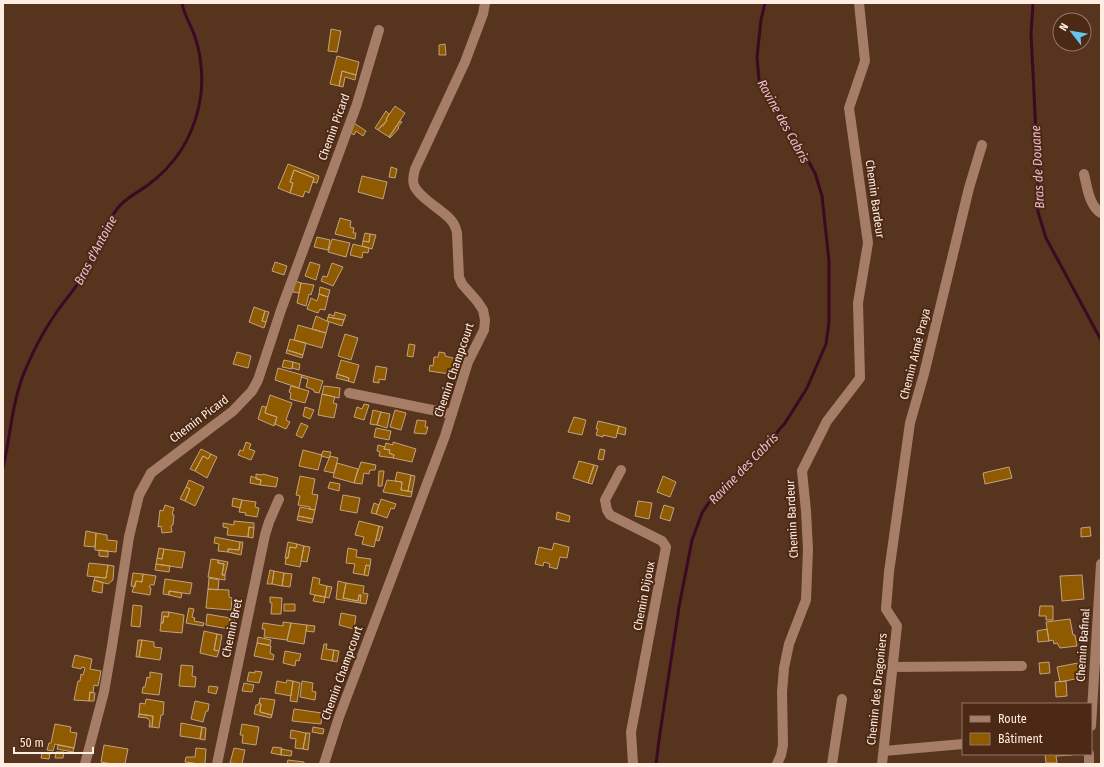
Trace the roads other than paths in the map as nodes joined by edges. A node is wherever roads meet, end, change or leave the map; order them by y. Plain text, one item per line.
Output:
1 (485, 3) edge
2 (859, 3) edge
3 (379, 30) dead end
4 (982, 145) dead end
5 (1084, 174) dead end
6 (1101, 213) edge
7 (349, 393) dead end
8 (452, 414) junction
9 (621, 470) dead end
10 (278, 499) dead end
11 (1101, 564) edge
12 (889, 572) joint
13 (1022, 666) dead end
14 (892, 667) junction
15 (842, 699) dead end
16 (1092, 710) edge
17 (962, 744) edge
18 (884, 751) junction
19 (85, 764) edge
20 (217, 764) edge
21 (324, 764) edge
22 (633, 764) edge
23 (777, 764) edge
24 (832, 764) edge
25 (882, 764) edge

1 - 8 street, Chemin Champcourt
2 - 23 street, Chemin Bardeur
3 - 19 street, Chemin Picard
4 - 12 street, Chemin Aimé Praya
5 - 6 street
7 - 8 street
8 - 21 street, Chemin Champcourt
9 - 22 street, Chemin Dijoux
10 - 20 street, Chemin Bret
11 - 16 street, Chemin Bafinal
12 - 14 street, Chemin des Dragoniers
13 - 14 street
14 - 18 street, Chemin des Dragoniers
15 - 24 street
17 - 18 street
18 - 25 street, Chemin des Dragoniers

